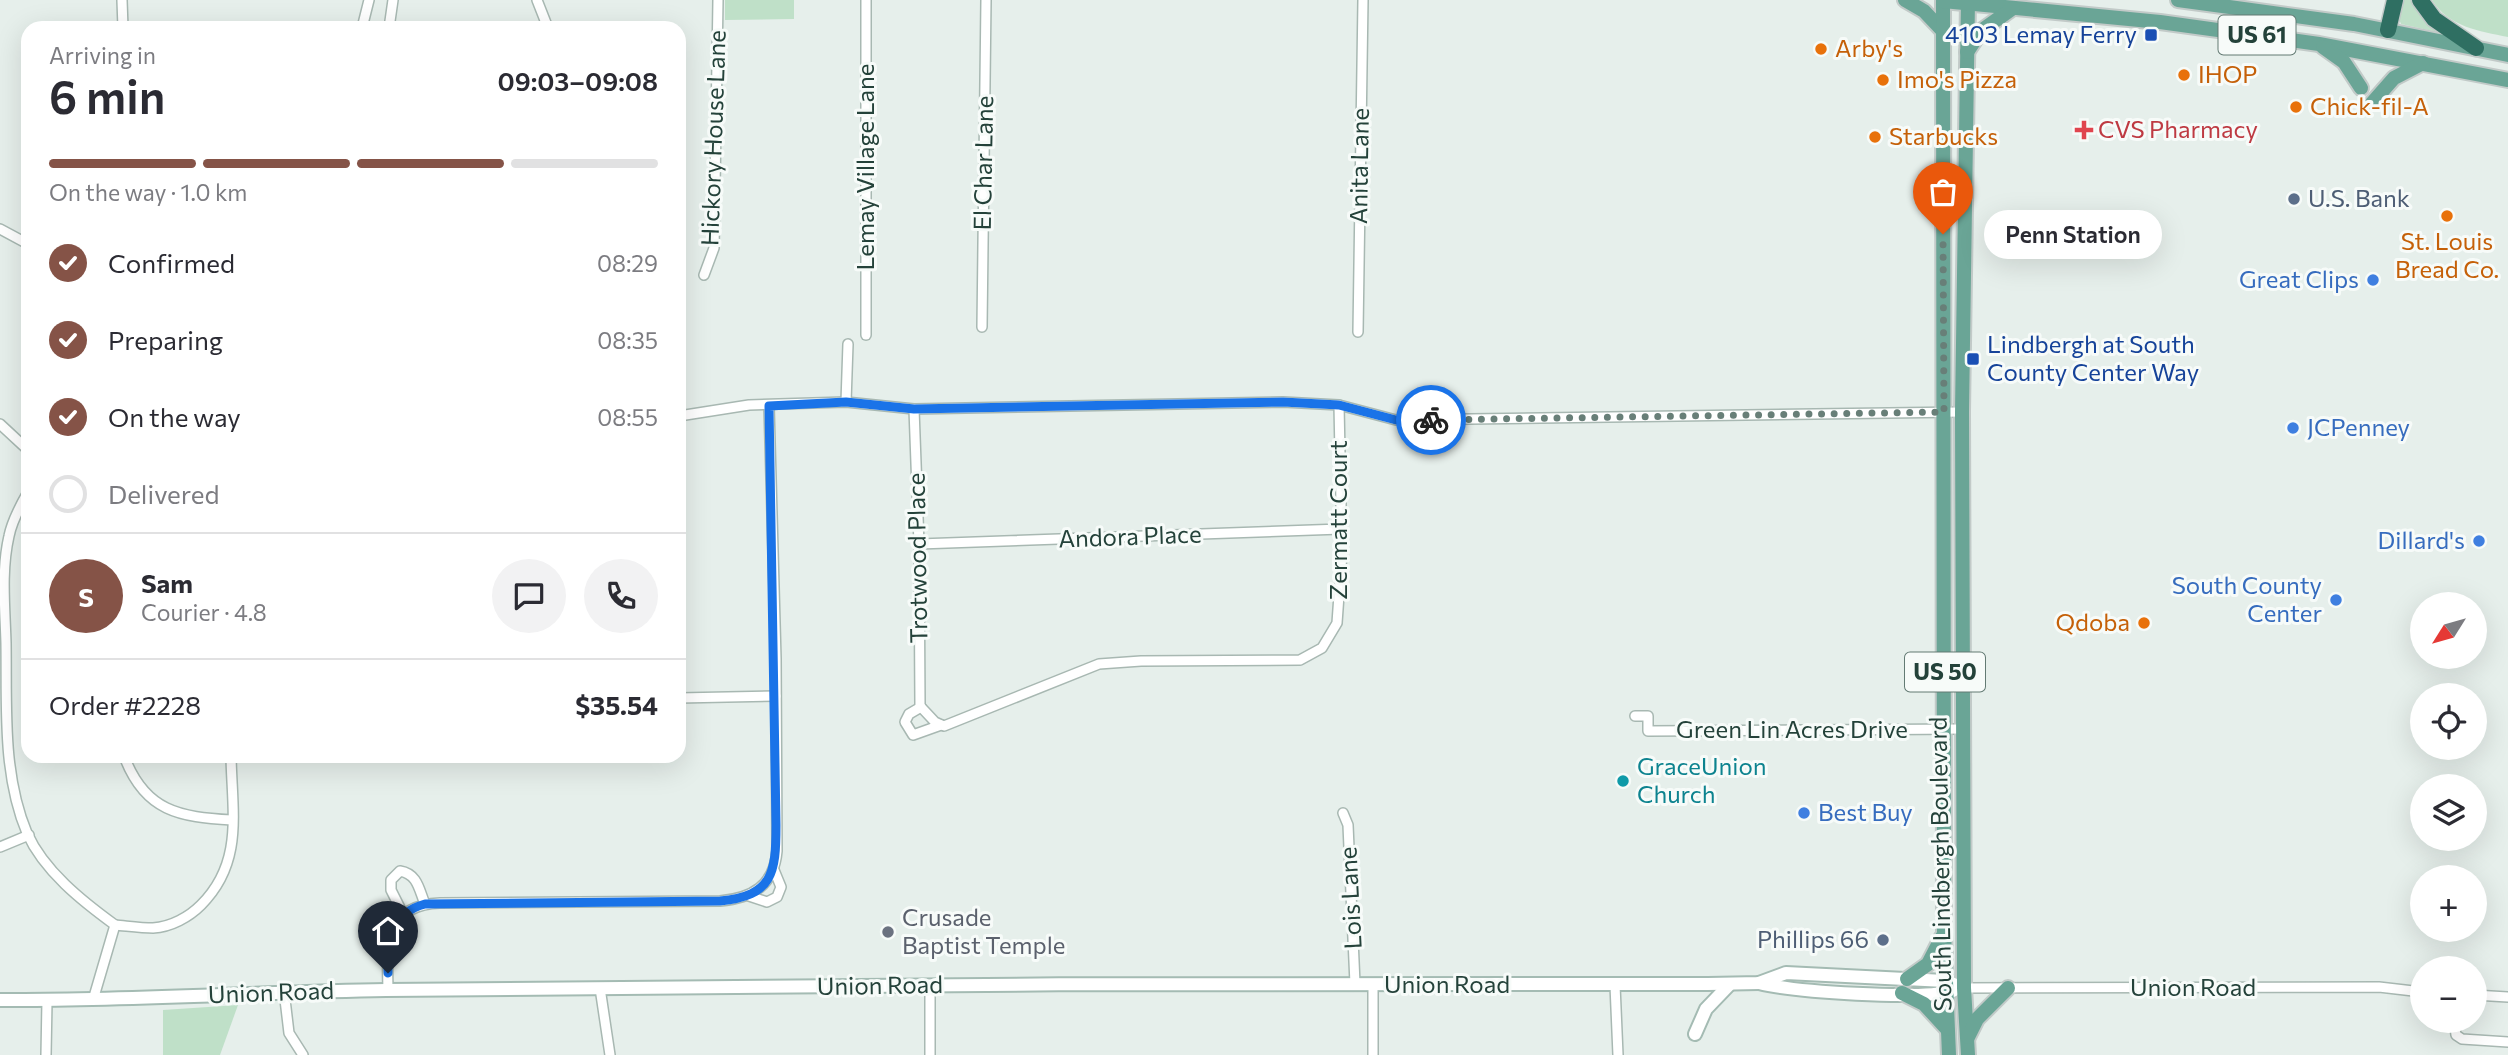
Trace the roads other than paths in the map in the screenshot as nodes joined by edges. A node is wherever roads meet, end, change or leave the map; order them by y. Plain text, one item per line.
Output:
1 (122, 0) edge
2 (369, 0) edge
3 (393, 0) edge
4 (537, 0) edge
5 (718, 0) edge
6 (866, 0) edge
7 (986, 0) edge
8 (1363, 0) edge
9 (1905, 0) edge
10 (1939, 0) edge
11 (2178, 0) edge
12 (2395, 0) edge
13 (2420, 0) edge
14 (1968, 2) edge
15 (2013, 8) junction
16 (123, 21) edge
17 (364, 21) edge
18 (390, 21) edge
19 (545, 21) edge
20 (1942, 30) junction
21 (2388, 30) junction
22 (2319, 44) junction
23 (2476, 48) junction
24 (1967, 53) junction
25 (2508, 55) edge
26 (2423, 62) junction
27 (2508, 80) edge
28 (2361, 88) dead end
29 (2372, 103) dead end
30 (0, 229) edge
31 (21, 240) edge
32 (704, 275) dead end
33 (982, 327) dead end
34 (1358, 332) dead end
35 (866, 335) dead end
36 (848, 344) dead end
37 (846, 402) junction
38 (1339, 405) junction
39 (769, 406) junction
40 (914, 409) junction
41 (1944, 412) junction
42 (1962, 412) junction
43 (686, 415) edge
44 (0, 424) edge
45 (21, 444) edge
46 (21, 508) edge
47 (1341, 529) junction
48 (919, 544) junction
49 (776, 696) junction
50 (686, 698) edge
51 (921, 707) junction
52 (1635, 716) dead end
53 (941, 724) junction
54 (1945, 729) junction
55 (1963, 729) junction
56 (127, 763) edge
57 (231, 763) edge
58 (1343, 813) dead end
59 (232, 820) junction
60 (29, 835) junction
61 (0, 847) edge
62 (774, 870) junction
63 (749, 896) junction
64 (425, 904) junction
65 (403, 914) junction
66 (115, 925) junction
67 (1944, 932) junction
68 (1355, 984) junction
69 (1730, 984) junction
70 (930, 985) junction
71 (1373, 985) junction
72 (1615, 985) junction
73 (1905, 986) junction
74 (1945, 987) junction
75 (600, 988) junction
76 (1964, 988) junction
77 (2008, 988) junction
78 (388, 990) junction
79 (2410, 991) edge
80 (284, 992) junction
81 (2487, 996) edge
82 (2508, 997) edge
83 (0, 1000) edge
84 (93, 1000) junction
85 (47, 1001) junction
86 (1947, 1029) junction
87 (2456, 1033) edge
88 (1695, 1034) dead end
89 (1967, 1039) junction
90 (2508, 1042) edge
91 (46, 1055) edge
92 (303, 1055) edge
93 (610, 1055) edge
94 (930, 1055) edge
95 (1373, 1055) edge
96 (1618, 1055) edge
97 (1949, 1055) edge
98 (1968, 1055) edge

1 - 16 street
2 - 17 street
3 - 18 street
4 - 19 street
5 - 32 street, Hickory House Lane
6 - 35 street, Lemay Village Lane
7 - 33 street, El Char Lane
8 - 34 street, Anita Lane
9 - 20 main road
10 - 14 main road
10 - 20 main road, South Lindbergh Boulevard / US 50
11 - 21 main road, US 61
12 - 21 highway
13 - 23 highway
14 - 15 main road, US 61
14 - 24 main road, South Lindbergh Boulevard / US 50
15 - 22 main road, US 61
15 - 24 main road
20 - 41 main road, South Lindbergh Boulevard / US 50
21 - 23 main road, US 61
22 - 26 main road, US 61
22 - 28 main road
23 - 25 main road, US 61
24 - 42 main road, South Lindbergh Boulevard / US 50
26 - 27 main road, US 61
26 - 29 main road
30 - 31 street
36 - 37 street
37 - 39 street
37 - 40 street
38 - 40 street
38 - 41 street
38 - 47 street, Zermatt Court
39 - 43 street
39 - 49 street
40 - 48 street, Trotwood Place
41 - 42 street
41 - 54 main road, South Lindbergh Boulevard / US 50
42 - 55 main road, South Lindbergh Boulevard / US 50
44 - 45 street
46 - 60 street
47 - 48 street, Andora Place
47 - 53 street, Zermatt Court
48 - 51 street, Trotwood Place
49 - 50 street
49 - 62 street
51 - 53 street
51 - 53 street, Trotwood Place
52 - 54 street, Green Lin Acres Drive
54 - 55 street, Green Lin Acres Drive
54 - 67 main road, South Lindbergh Boulevard / US 50
55 - 76 main road, South Lindbergh Boulevard / US 50
56 - 59 street
57 - 59 street
58 - 68 street, Lois Lane
59 - 66 street
60 - 61 street
60 - 66 street
62 - 63 street
62 - 63 street
63 - 64 street
64 - 65 street
64 - 65 street
65 - 78 street
66 - 84 street
67 - 73 main road
67 - 74 main road, South Lindbergh Boulevard / US 50
68 - 70 main road, Union Road
68 - 71 main road, Union Road
69 - 72 main road, Union Road
69 - 73 main road, Union Road
69 - 88 main road
70 - 75 main road, Union Road
70 - 94 street
71 - 72 main road, Union Road
71 - 95 street
72 - 96 street
73 - 74 main road, Union Road
73 - 86 main road
74 - 76 main road, Union Road
74 - 86 main road, South Lindbergh Boulevard / US 50
75 - 78 main road, Union Road
75 - 93 street
76 - 77 street, Union Road
76 - 89 main road, South Lindbergh Boulevard / US 50
77 - 79 street, Union Road
77 - 89 main road
78 - 80 main road, Union Road
80 - 84 main road, Union Road
80 - 92 street
81 - 82 street
83 - 85 main road, Union Road
84 - 85 main road, Union Road
85 - 91 street
86 - 97 main road, South Lindbergh Boulevard / US 50
87 - 90 street
89 - 98 main road, South Lindbergh Boulevard / US 50

